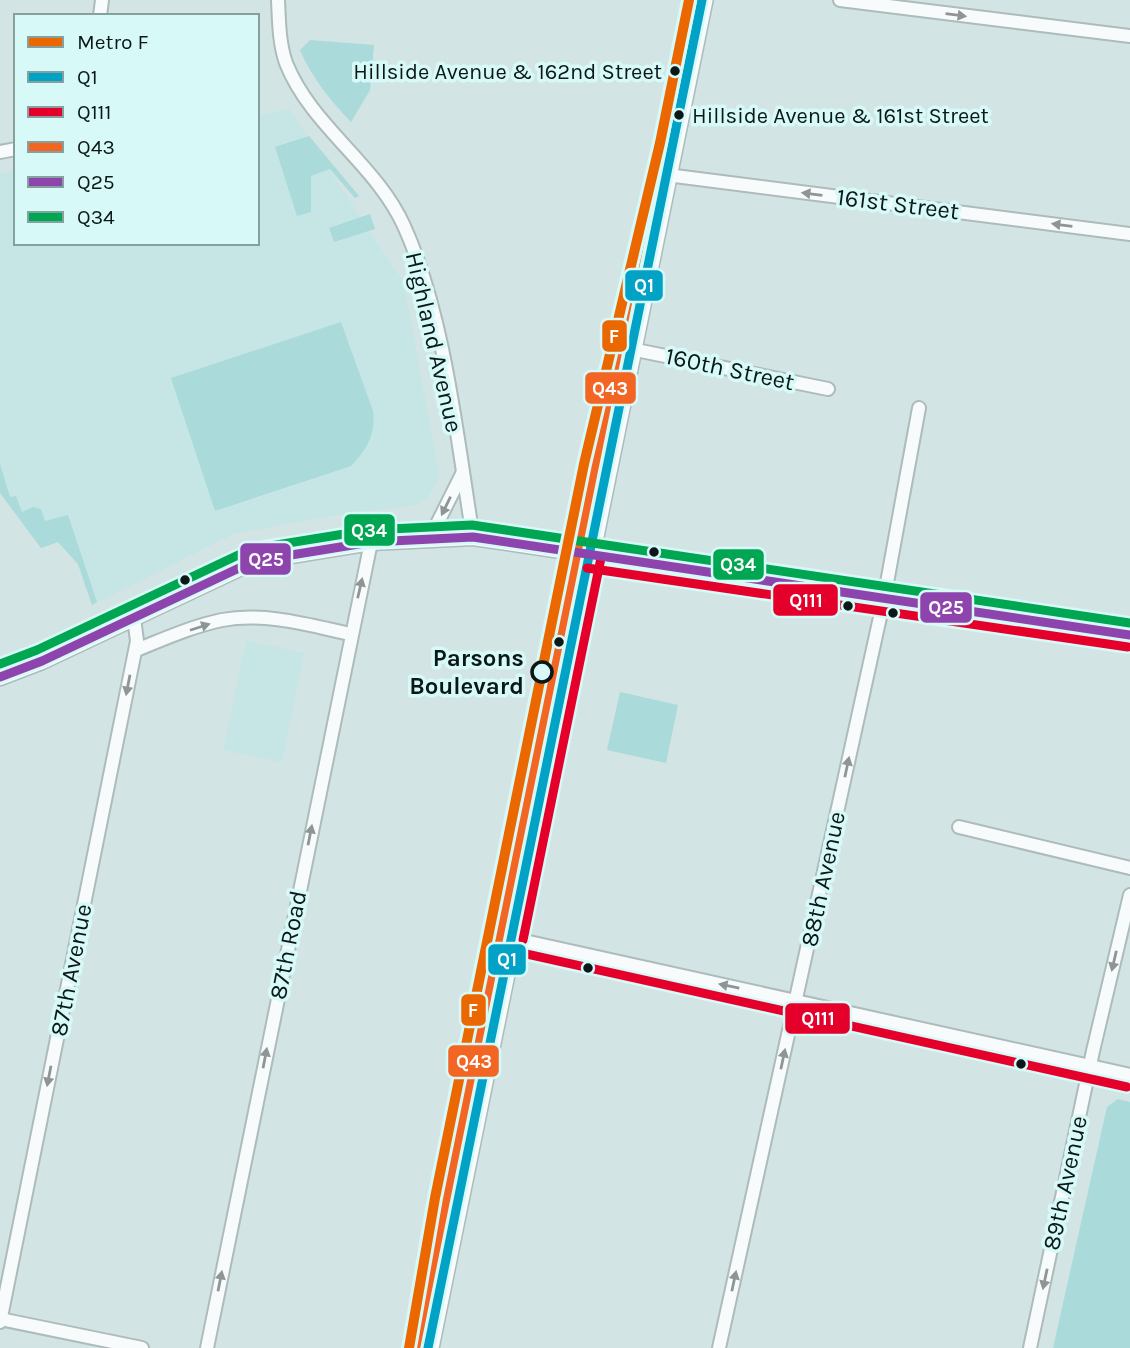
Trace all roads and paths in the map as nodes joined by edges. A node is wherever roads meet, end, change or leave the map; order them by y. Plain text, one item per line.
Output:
1 (278, 0) edge
2 (702, 0) edge
3 (840, 0) edge
4 (1130, 36) edge
5 (667, 175) junction
6 (1130, 234) edge
7 (631, 349) junction
8 (828, 389) dead end
9 (919, 408) dead end
10 (463, 474) junction
11 (473, 537) junction
12 (430, 538) junction
13 (371, 542) junction
14 (589, 556) junction
15 (884, 599) junction
16 (134, 618) junction
17 (350, 634) junction
18 (1130, 635) edge
19 (135, 650) junction
20 (0, 677) edge
21 (959, 827) dead end
22 (1130, 868) edge
23 (1130, 895) edge
24 (512, 938) junction
25 (796, 1001) junction
26 (1089, 1066) junction
27 (1130, 1075) edge
28 (0, 1320) edge
29 (142, 1348) edge
30 (206, 1348) edge
31 (428, 1348) edge
32 (719, 1348) edge
33 (1030, 1348) edge

1 - 10 street, Highland Avenue
2 - 5 main road
3 -> 4 street
6 -> 5 street, 161st Street
5 - 7 main road
7 - 8 street, 160th Street
7 - 14 main road
9 - 15 street, 88th Avenue
10 - 11 street, Highland Avenue
10 -> 12 street
11 - 12 street
11 - 14 street
12 - 13 street
13 - 16 street
17 -> 13 street, 87th Road
14 - 15 street
14 - 24 main road
15 - 18 street
25 -> 15 street, 88th Avenue
16 - 19 street, 87th Avenue
16 - 20 street
19 -> 17 street
30 -> 17 street, 87th Road
19 -> 28 street, 87th Avenue
21 - 22 street
23 -> 26 street, 89th Avenue
25 -> 24 street
24 - 31 main road
25 - 26 street
32 -> 25 street, 88th Avenue
26 - 27 street
26 -> 33 street, 89th Avenue
28 - 29 street

